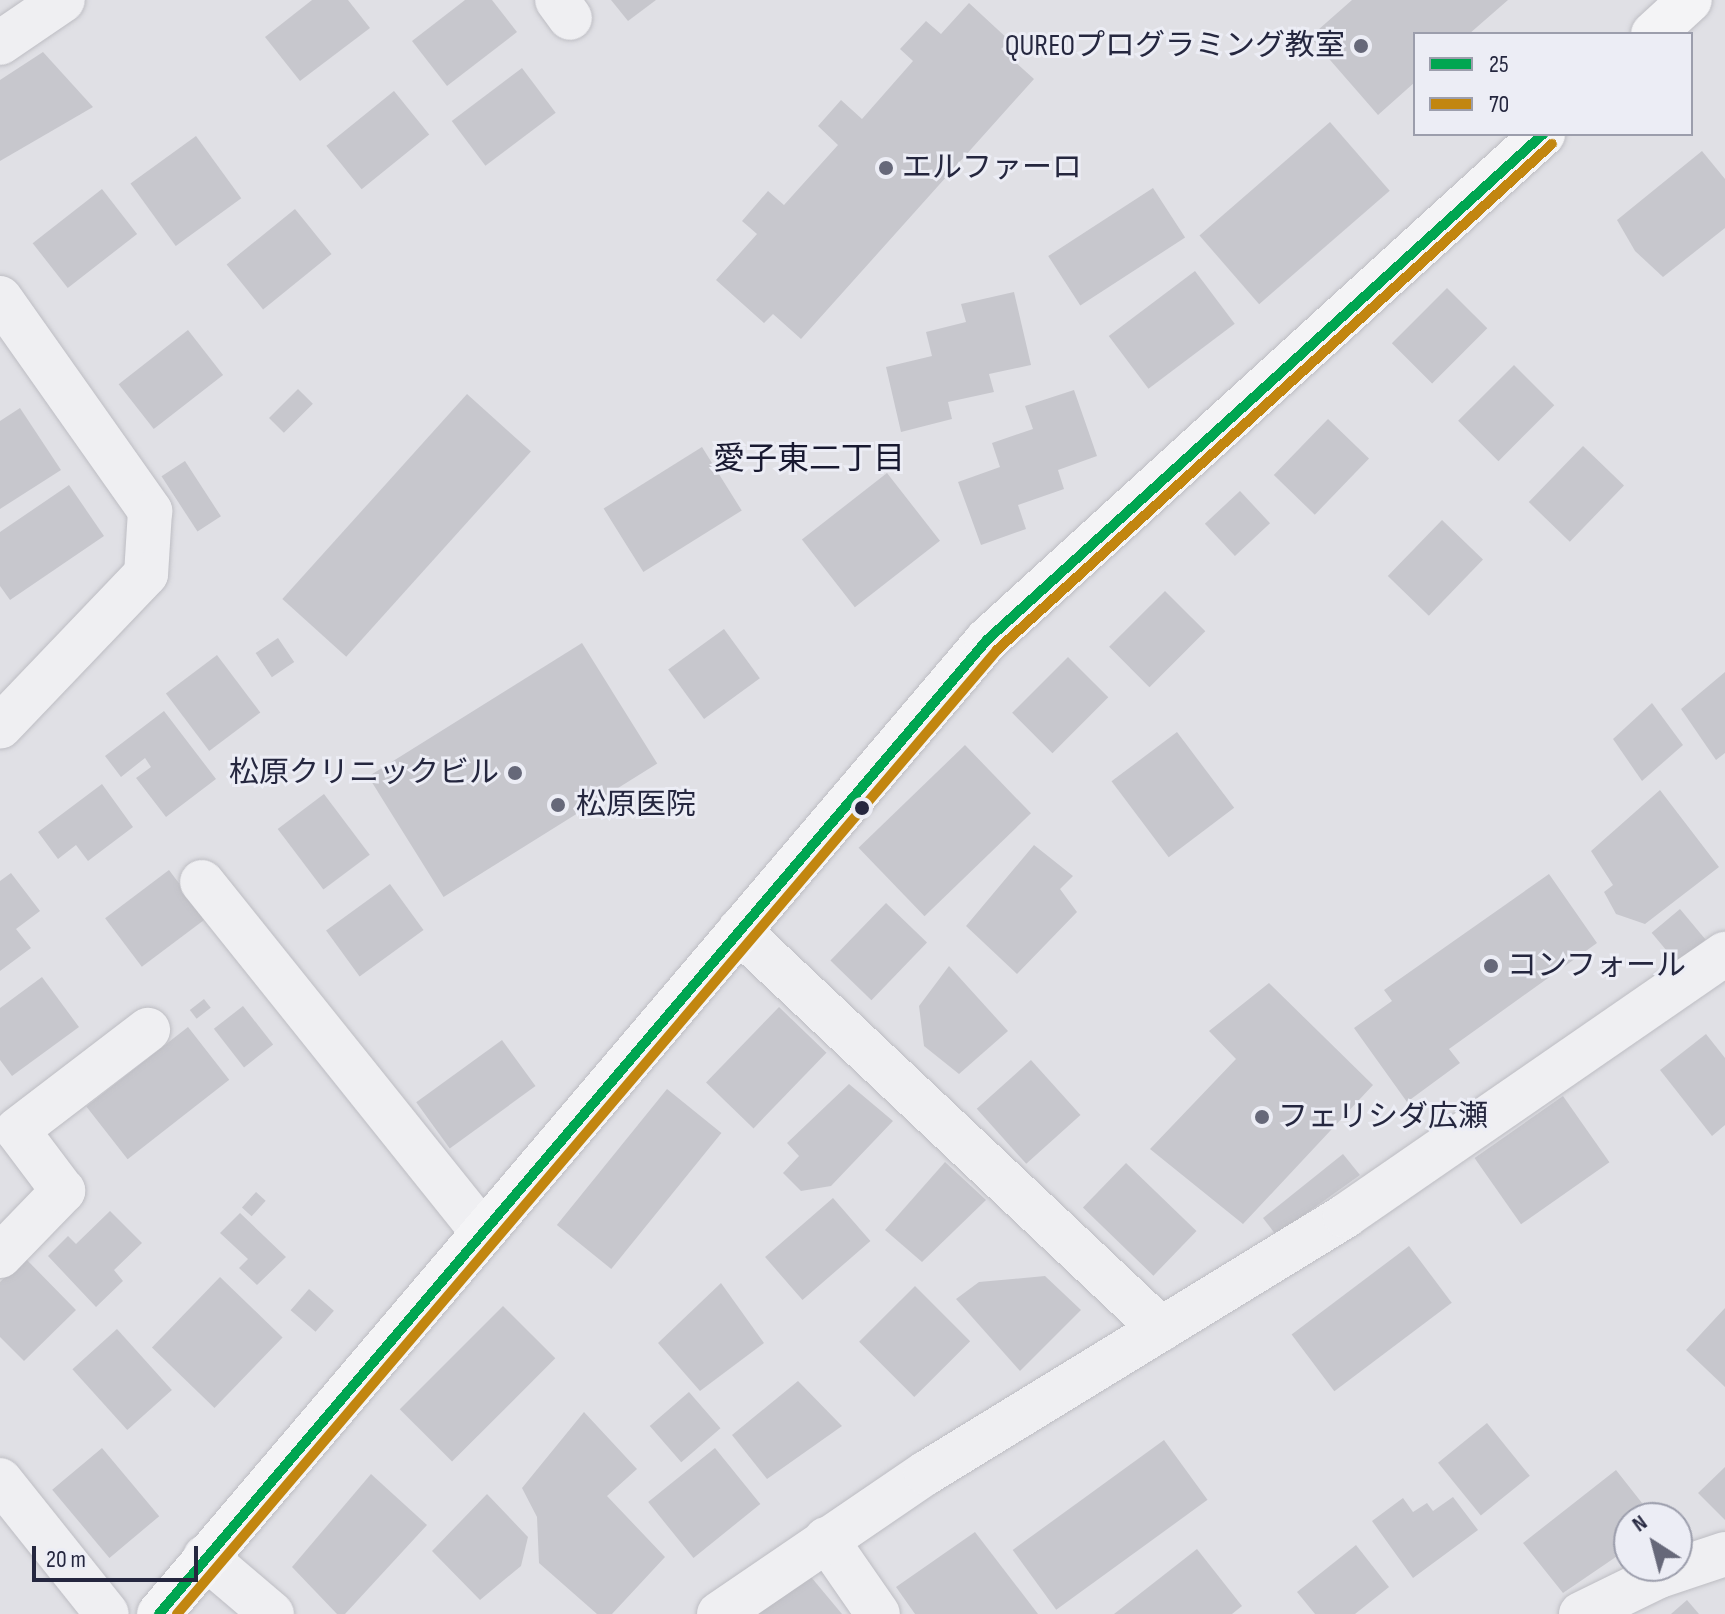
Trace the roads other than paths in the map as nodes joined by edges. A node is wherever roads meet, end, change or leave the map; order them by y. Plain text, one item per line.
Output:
1 (63, 0) edge
2 (1690, 0) edge
3 (1655, 32) edge
4 (0, 43) edge
5 (1541, 136) edge
6 (0, 298) edge
7 (0, 727) edge
8 (202, 882) dead end
9 (739, 931) junction
10 (1725, 954) edge
11 (148, 1030) dead end
12 (482, 1232) junction
13 (0, 1256) edge
14 (1161, 1329) junction
15 (0, 1480) edge
16 (826, 1539) junction
17 (1725, 1554) edge
18 (205, 1557) junction
19 (107, 1614) edge
20 (159, 1614) edge
21 (272, 1614) edge
22 (719, 1614) edge
23 (878, 1614) edge
24 (1581, 1614) edge

1 - 4 street
2 - 3 highway
5 - 9 highway
6 - 7 street
8 - 12 street
9 - 12 highway
9 - 14 street
10 - 14 street
11 - 13 street
12 - 18 highway
14 - 16 street
15 - 19 street
16 - 22 street
16 - 23 street
17 - 24 street
18 - 20 highway
18 - 21 street

